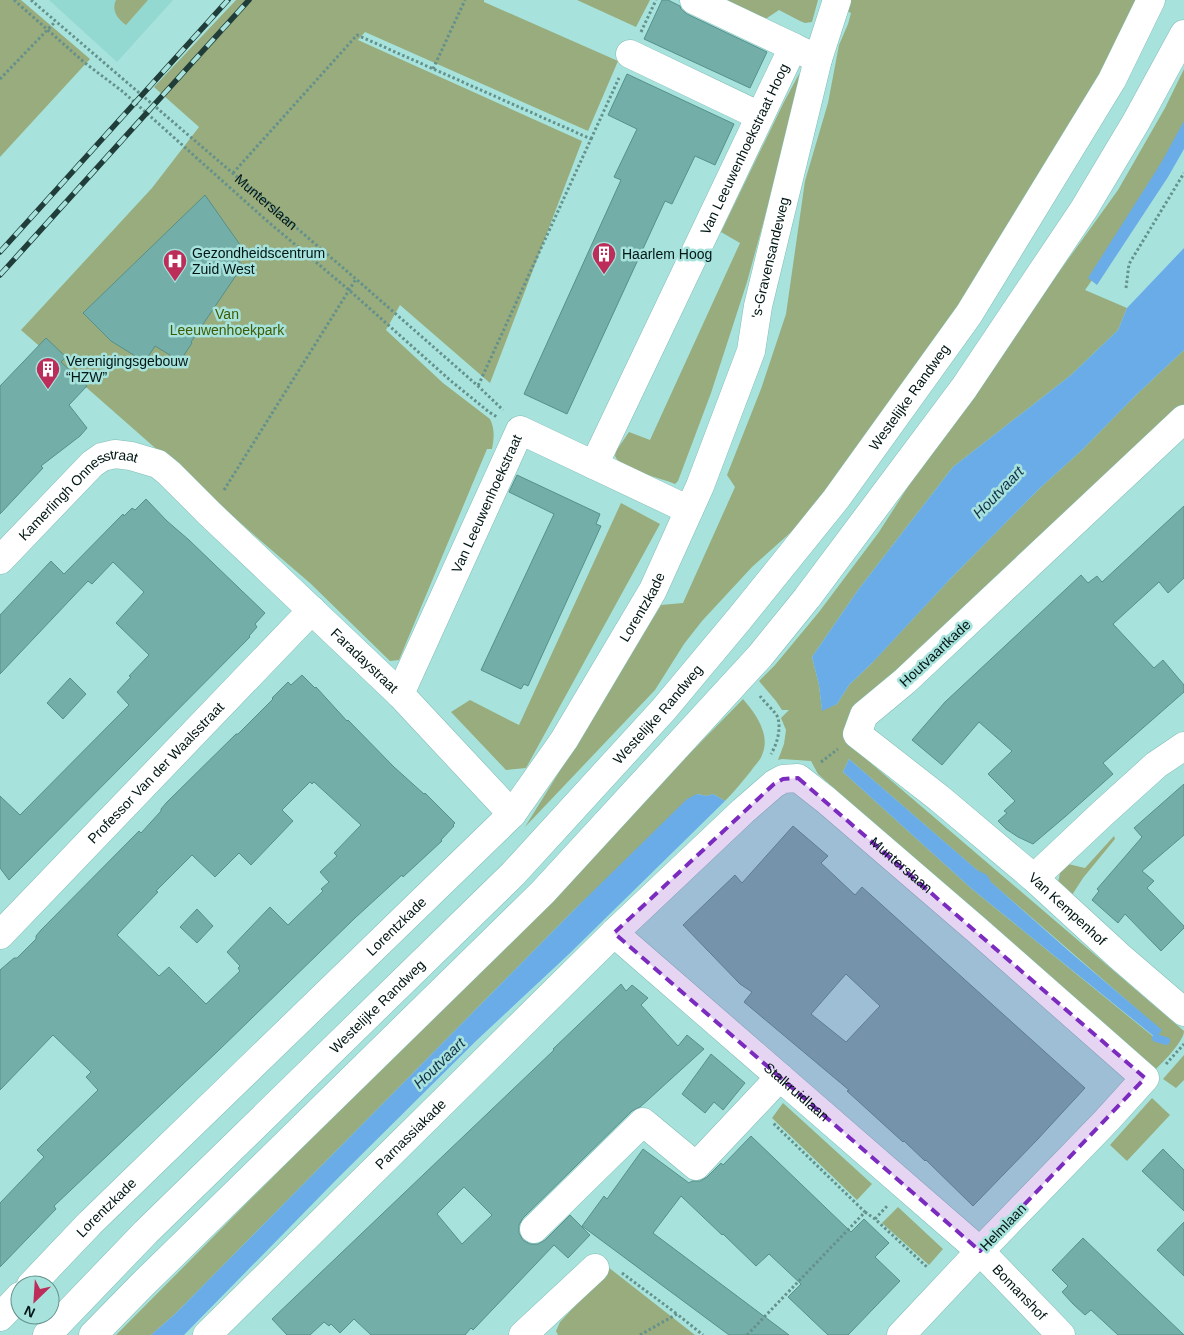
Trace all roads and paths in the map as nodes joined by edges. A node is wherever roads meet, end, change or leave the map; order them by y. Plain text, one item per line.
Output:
1 (14, 0) edge
2 (31, 0) edge
3 (465, 0) edge
4 (694, 0) edge
5 (837, 0) edge
6 (1151, 0) edge
7 (55, 22) junction
8 (47, 30) junction
9 (1184, 34) edge
10 (793, 47) junction
11 (630, 54) dead end
12 (818, 59) junction
13 (433, 69) junction
14 (0, 79) edge
15 (760, 116) junction
16 (233, 172) junction
17 (1184, 173) edge
18 (356, 279) junction
19 (1126, 288) dead end
20 (349, 290) junction
21 (478, 386) junction
22 (1184, 419) edge
23 (520, 430) junction
24 (594, 465) junction
25 (689, 510) junction
26 (209, 513) junction
27 (0, 560) edge
28 (312, 610) junction
29 (756, 692) dead end
30 (400, 694) junction
31 (858, 734) junction
32 (1184, 746) edge
33 (771, 754) dead end
34 (798, 778) junction
35 (512, 814) junction
36 (1034, 878) junction
37 (614, 933) junction
38 (0, 935) edge
39 (1184, 1012) edge
40 (780, 1077) junction
41 (754, 1104) junction
42 (1107, 1120) joint
43 (865, 1212) junction
44 (534, 1229) dead end
45 (980, 1251) junction
46 (596, 1268) joint
47 (41, 1275) edge
48 (947, 1286) junction
49 (10, 1306) edge
50 (677, 1314) junction
51 (0, 1317) edge
52 (211, 1334) edge
53 (47, 1335) edge
54 (93, 1335) edge
55 (525, 1335) edge
56 (640, 1335) edge
57 (703, 1335) edge
58 (747, 1335) edge
59 (901, 1335) edge
60 (1061, 1335) edge

1 - 8 path
2 - 7 path, Munterslaan
3 - 13 path
4 - 10 street
5 - 12 street, 's-Gravensandeweg
6 - 53 street, Westelijke Randweg
7 - 8 path
7 - 16 path, Munterslaan
8 - 14 path
8 - 20 path
9 - 54 street
10 - 12 street, Van Leeuwenhoekstraat Hoog
10 - 15 street, Van Leeuwenhoekstraat Hoog
11 - 15 street
12 - 25 street, 's-Gravensandeweg
13 - 16 path
13 - 21 path
15 - 24 street, Van Leeuwenhoekstraat Hoog
16 - 18 path, Munterslaan
17 - 19 path
18 - 20 path
18 - 21 path, Munterslaan
20 - 23 path
20 - 26 path
21 - 23 path, Munterslaan
22 - 31 street, Houtvaartkade
23 - 24 street, Van Leeuwenhoekstraat
23 - 30 street, Van Leeuwenhoekstraat
24 - 25 street, Van Leeuwenhoekstraat
25 - 35 street, Lorentzkade
26 - 27 street, Kamerlingh Onnesstraat
26 - 28 street, Faradaystraat
28 - 30 street, Faradaystraat
28 - 38 street, Professor Van der Waalsstraat
29 - 33 path
30 - 35 street, Faradaystraat
31 - 34 path
31 - 36 street
32 - 36 street, Van Kempenhof
34 - 37 street
34 - 42 street, Munterslaan
35 - 47 street, Lorentzkade
36 - 39 street, Van Kempenhof
37 - 40 street, Stalkruidlaan
37 - 52 street, Parnassiakade
40 - 41 street
40 - 45 street, Stalkruidlaan
41 - 43 path
41 - 44 street
42 - 45 street, Helmlaan
43 - 48 path
43 - 58 path
45 - 48 street, Helmlaan
45 - 60 street, Bomanshof
46 - 50 path
46 - 55 street
48 - 59 street, Helmlaan
49 - 51 street
50 - 56 path
50 - 57 path

